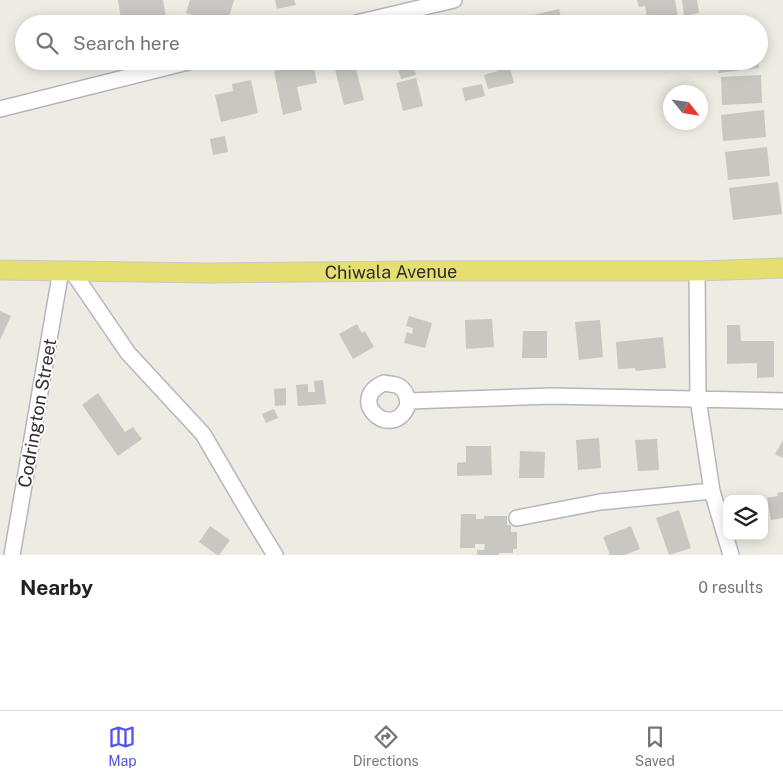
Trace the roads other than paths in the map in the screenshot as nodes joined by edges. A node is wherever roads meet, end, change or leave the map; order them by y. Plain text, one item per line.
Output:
1 (454, 0) edge
2 (390, 15) edge
3 (156, 70) edge
4 (0, 109) edge
5 (783, 268) edge
6 (0, 270) edge
7 (67, 270) junction
8 (696, 271) junction
9 (698, 399) junction
10 (408, 401) dead end
11 (783, 401) edge
12 (712, 491) junction
13 (517, 518) dead end
14 (12, 555) edge
15 (275, 555) edge
16 (730, 555) edge

1 - 2 street
3 - 4 street
5 - 8 main road, Chiwala Avenue
6 - 7 main road, Chiwala Avenue
7 - 8 main road, Chiwala Avenue
7 - 14 street, Codrington Street
7 - 15 street
8 - 9 street
9 - 10 street
9 - 11 street
9 - 12 street
12 - 13 street
12 - 16 street

